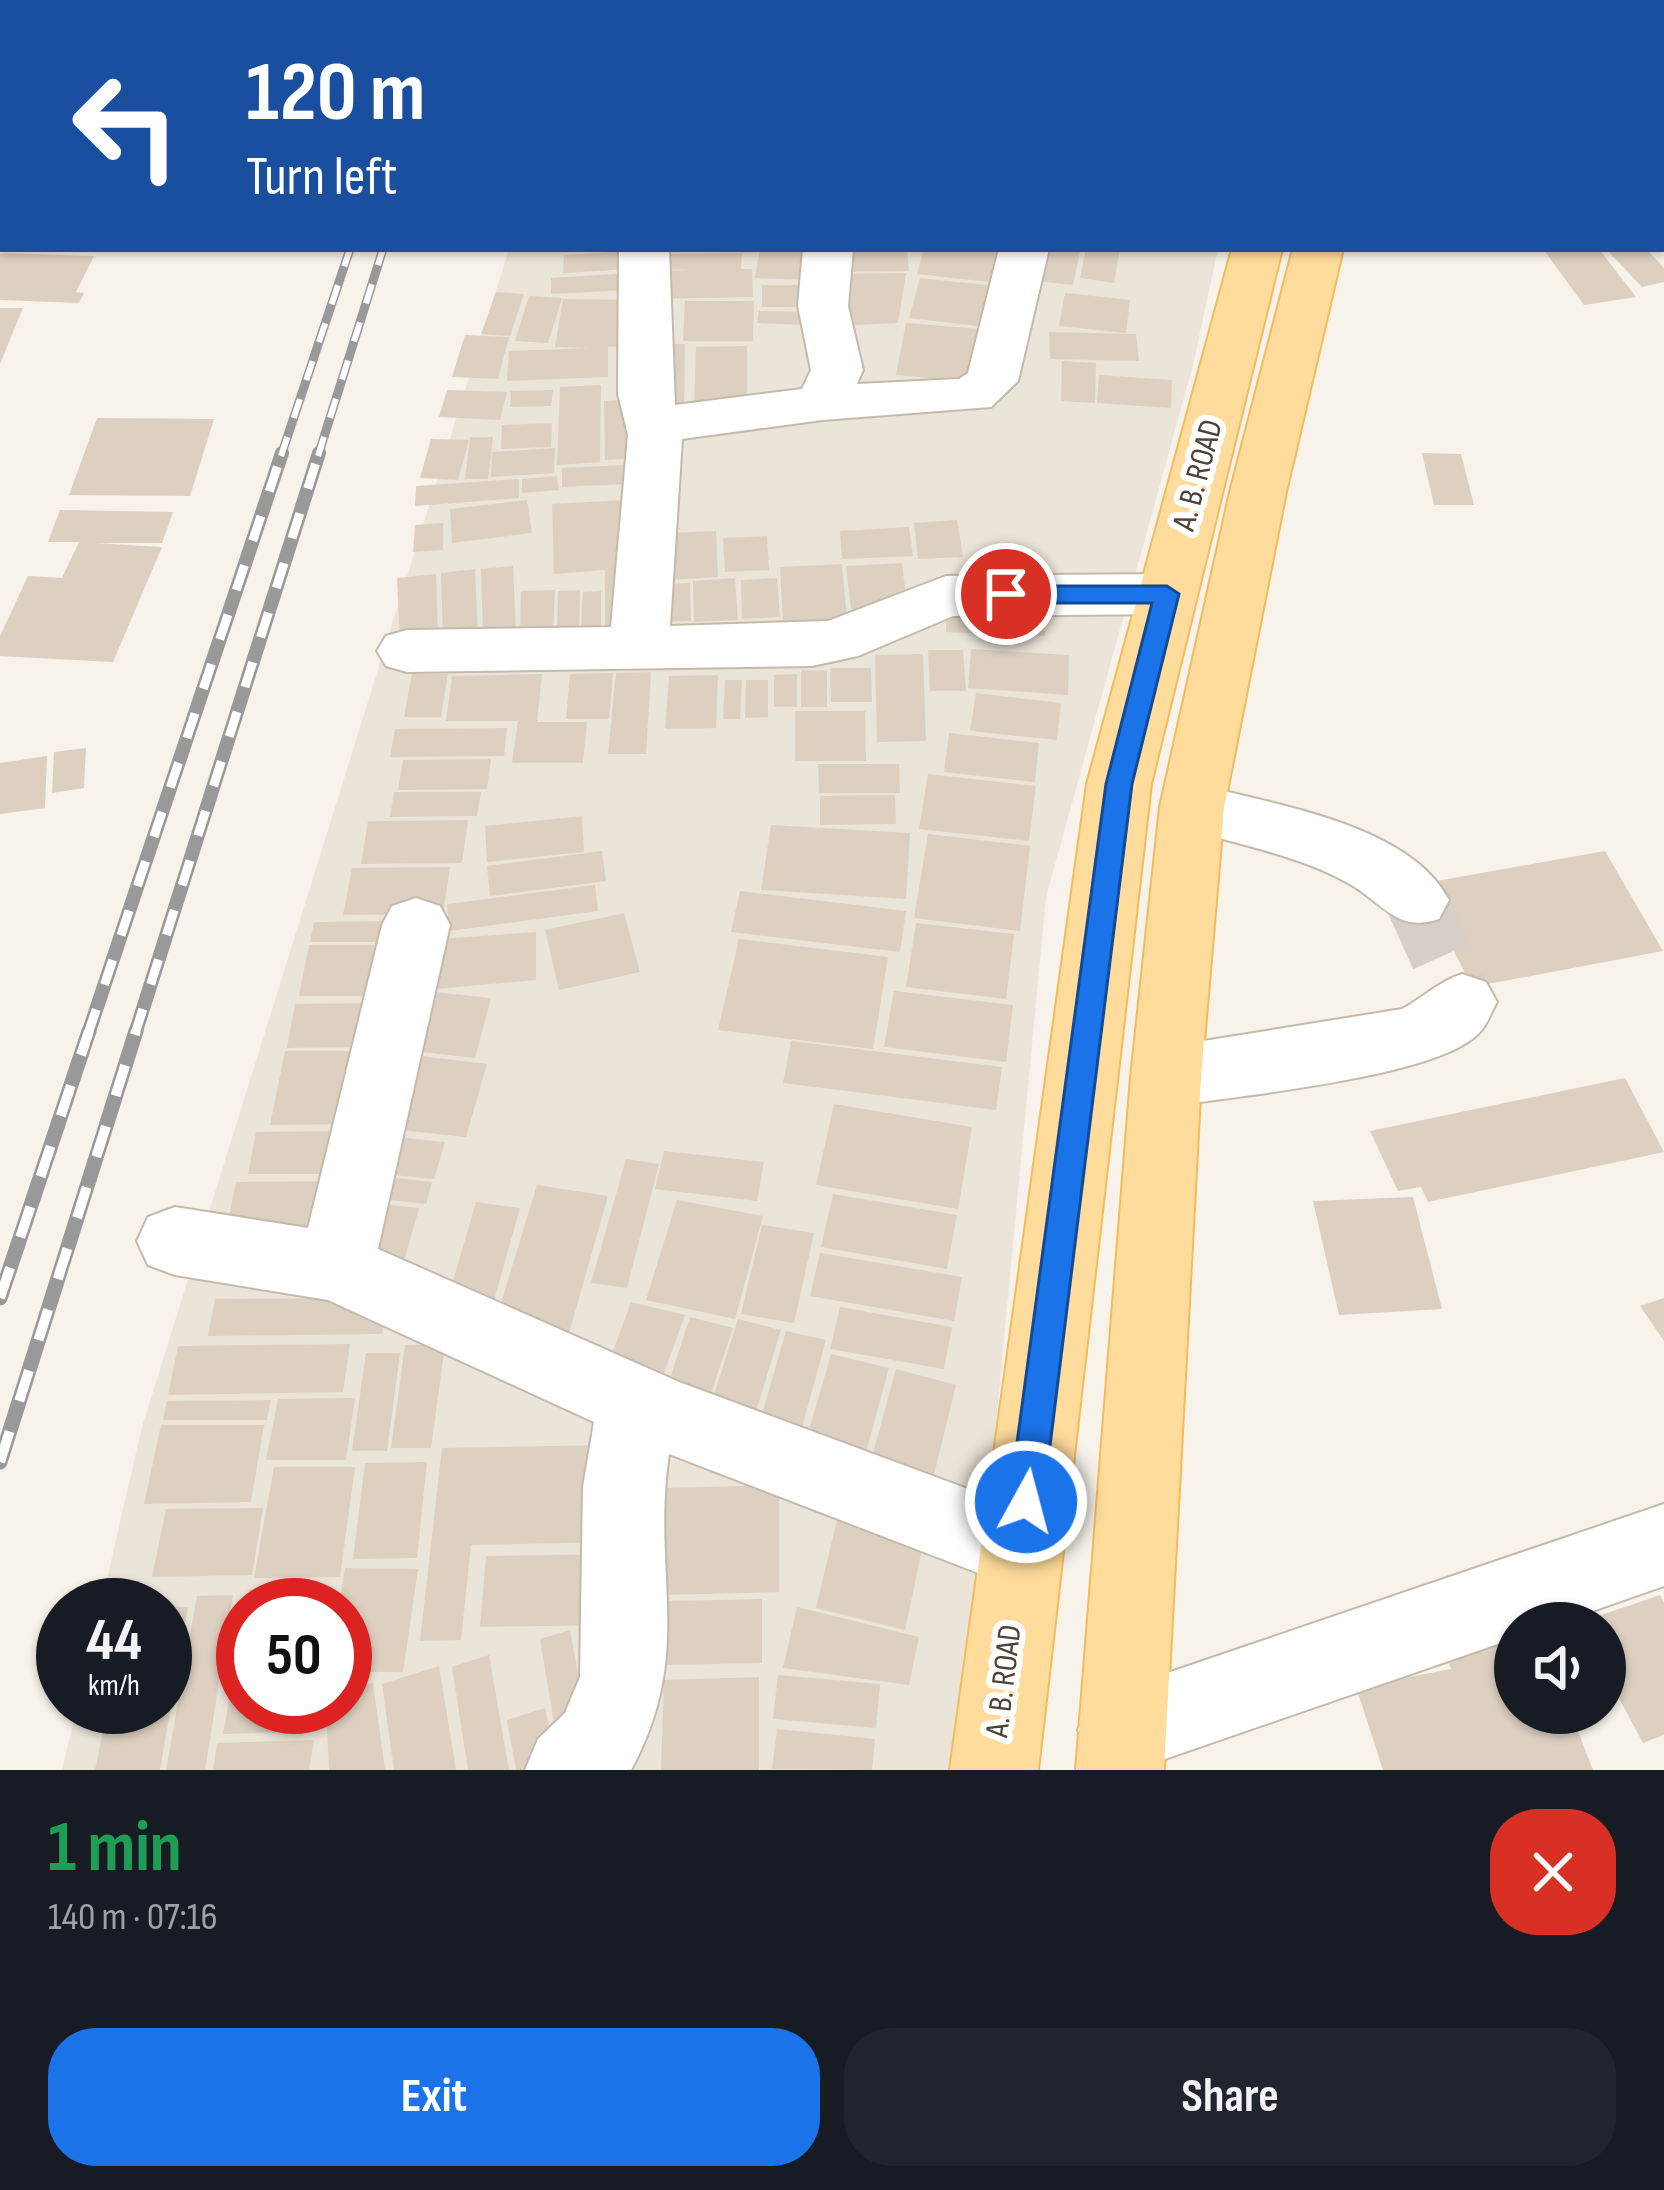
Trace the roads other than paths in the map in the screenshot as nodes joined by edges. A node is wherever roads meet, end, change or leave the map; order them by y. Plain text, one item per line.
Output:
1 (644, 252) edge
2 (828, 252) edge
3 (1023, 252) edge
4 (1256, 252) edge
5 (1317, 252) edge
6 (822, 403) junction
7 (650, 426) junction
8 (1167, 594) junction
9 (639, 648) junction
10 (407, 651) dead end
11 (1192, 807) junction
12 (1416, 900) tunnel mouth
13 (416, 926) dead end
14 (1462, 1002) dead end
15 (1166, 1078) junction
16 (175, 1241) dead end
17 (336, 1267) junction
18 (637, 1403) junction
19 (1664, 1546) edge
20 (1020, 1548) junction
21 (1121, 1750) edge
22 (569, 1770) edge
23 (994, 1770) edge

1 - 7 street
2 - 6 street
3 - 6 street
4 - 8 main road, A. B. ROAD
5 - 11 main road, A. B. ROAD
6 - 7 street
7 - 9 street
8 - 9 street
8 - 20 main road, A. B. ROAD
9 - 10 street
11 - 12 street
11 - 15 main road, A. B. ROAD
13 - 17 street
14 - 15 street
15 - 21 main road, A. B. ROAD
16 - 17 street
17 - 18 street
18 - 20 street
18 - 22 street
19 - 21 street
20 - 23 main road, A. B. ROAD

